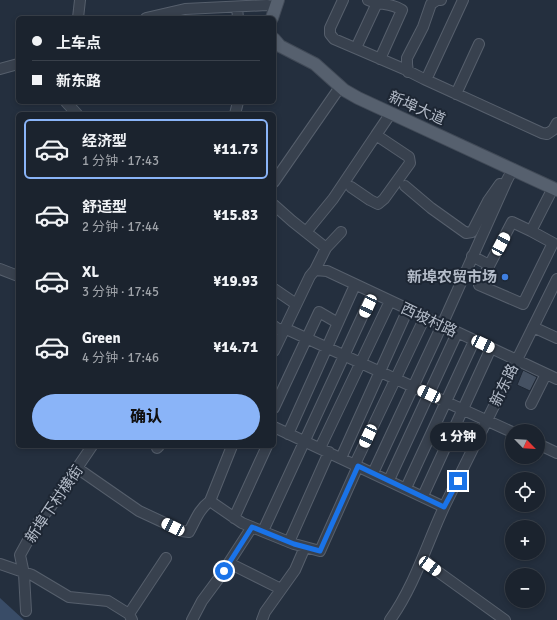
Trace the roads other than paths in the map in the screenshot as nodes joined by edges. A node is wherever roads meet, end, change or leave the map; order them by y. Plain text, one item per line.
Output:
1 (80, 0) edge
2 (343, 0) edge
3 (441, 0) edge
4 (463, 0) edge
5 (373, 2) edge
6 (237, 7) junction
7 (275, 9) edge
8 (78, 16) edge
9 (154, 16) edge
10 (238, 16) edge
11 (276, 41) edge
12 (479, 44) dead end
13 (356, 48) junction
14 (380, 59) junction
15 (16, 65) edge
16 (0, 69) edge
17 (408, 72) junction
18 (426, 80) junction
19 (340, 87) junction
20 (456, 94) junction
21 (68, 104) edge
22 (75, 112) edge
23 (391, 113) junction
24 (557, 123) edge
25 (376, 135) junction
26 (513, 169) junction
27 (276, 179) edge
28 (405, 186) dead end
29 (351, 187) dead end
30 (555, 189) edge
31 (276, 207) edge
32 (531, 231) junction
33 (306, 232) junction
34 (341, 232) dead end
35 (326, 248) junction
36 (472, 256) junction
37 (489, 266) junction
38 (0, 269) edge
39 (315, 270) junction
40 (16, 275) edge
41 (557, 280) edge
42 (355, 285) junction
43 (276, 290) edge
44 (373, 293) junction
45 (390, 301) junction
46 (296, 304) junction
47 (408, 309) junction
48 (425, 317) junction
49 (338, 323) junction
50 (442, 325) junction
51 (533, 327) junction
52 (280, 329) edge
53 (458, 333) junction
54 (306, 338) junction
55 (557, 338) edge
56 (474, 341) junction
57 (276, 344) edge
58 (327, 348) junction
59 (491, 348) junction
60 (344, 356) junction
61 (516, 360) junction
62 (361, 363) junction
63 (380, 372) junction
64 (546, 374) junction
65 (395, 379) junction
66 (557, 379) edge
67 (413, 387) junction
68 (429, 394) junction
69 (446, 402) junction
70 (276, 404) edge
71 (531, 404) dead end
72 (462, 410) junction
73 (486, 421) junction
74 (505, 429) edge
75 (276, 430) edge
76 (288, 434) junction
77 (304, 441) junction
78 (545, 447) edge
79 (91, 448) edge
80 (231, 448) edge
81 (266, 448) edge
82 (325, 450) junction
83 (557, 453) edge
84 (341, 458) junction
85 (357, 465) junction
86 (77, 468) junction
87 (373, 473) junction
88 (389, 480) junction
89 (406, 488) junction
90 (422, 496) junction
91 (210, 501) junction
92 (444, 507) junction
93 (234, 518) junction
94 (252, 527) junction
95 (263, 531) junction
96 (289, 542) junction
97 (305, 547) junction
98 (166, 558) dead end
99 (423, 558) junction
100 (229, 563) junction
101 (0, 564) edge
102 (24, 574) junction
103 (281, 589) junction
104 (26, 611) dead end
105 (131, 617) edge
106 (192, 620) edge
107 (262, 620) edge
108 (390, 620) edge
109 (505, 620) edge

1 - 8 street
2 - 13 street
3 - 17 street
4 - 18 street
5 - 13 street
5 - 14 street
6 - 7 street
6 - 9 street
6 - 10 street
11 - 19 main road, 新埠大道
12 - 20 street
13 - 14 street
14 - 17 street
15 - 16 street
17 - 18 street
18 - 20 street
19 - 23 main road, 新埠大道
19 - 27 street
20 - 24 street
21 - 22 street
23 - 25 street
23 - 26 main road, 新埠大道
25 - 29 street
25 - 33 street
26 - 28 street
26 - 30 main road, 新埠大道
26 - 36 street
30 - 32 street
31 - 33 street
32 - 37 street
32 - 37 street
33 - 35 street
34 - 35 street
35 - 39 street
36 - 37 street
36 - 50 street
38 - 40 street
39 - 42 street, 西坡村路
39 - 46 street
41 - 51 street, 新东路
42 - 44 street, 西坡村路
42 - 49 street
43 - 46 street
44 - 45 street, 西坡村路
44 - 60 street
45 - 47 street, 西坡村路
45 - 62 street
46 - 52 street
47 - 48 street, 西坡村路
47 - 63 street
48 - 50 street, 西坡村路
48 - 65 street
49 - 54 street
49 - 58 street
50 - 53 street, 西坡村路
50 - 67 street
51 - 55 street
51 - 61 street, 新东路
52 - 54 street
52 - 57 street
53 - 56 street, 西坡村路
53 - 68 street
54 - 58 street
54 - 70 street
56 - 59 street, 西坡村路
56 - 69 street
58 - 60 street
58 - 76 street
59 - 61 street, 西坡村路
59 - 72 street
60 - 62 street
60 - 77 street
61 - 64 street, 西坡村路
61 - 73 street, 新东路
62 - 63 street
62 - 82 street
63 - 65 street
63 - 84 street
64 - 66 street, 西坡村路
64 - 71 street
65 - 67 street
65 - 85 street
67 - 68 street
67 - 87 street
68 - 69 street
68 - 88 street
69 - 72 street
69 - 89 street
72 - 73 street
72 - 90 street
73 - 74 street
73 - 92 street, 新东路
75 - 76 street
76 - 77 street
77 - 82 street
77 - 95 street
78 - 83 street
79 - 86 street, 新埠下村横街
80 - 91 street
81 - 93 street
82 - 84 street
82 - 96 street
84 - 85 street
85 - 87 street
85 - 97 street
86 - 91 street
86 - 102 street, 新埠下村横街
87 - 88 street
88 - 89 street
89 - 90 street
90 - 92 street
91 - 93 street
92 - 99 street, 新东路
93 - 94 street
94 - 95 street
94 - 100 street
95 - 96 street
96 - 97 street
97 - 103 street
98 - 105 street
99 - 108 street, 新东路
99 - 109 street
100 - 103 street
100 - 106 street
101 - 102 street
102 - 104 street, 新埠下村横街
102 - 105 street
103 - 107 street

